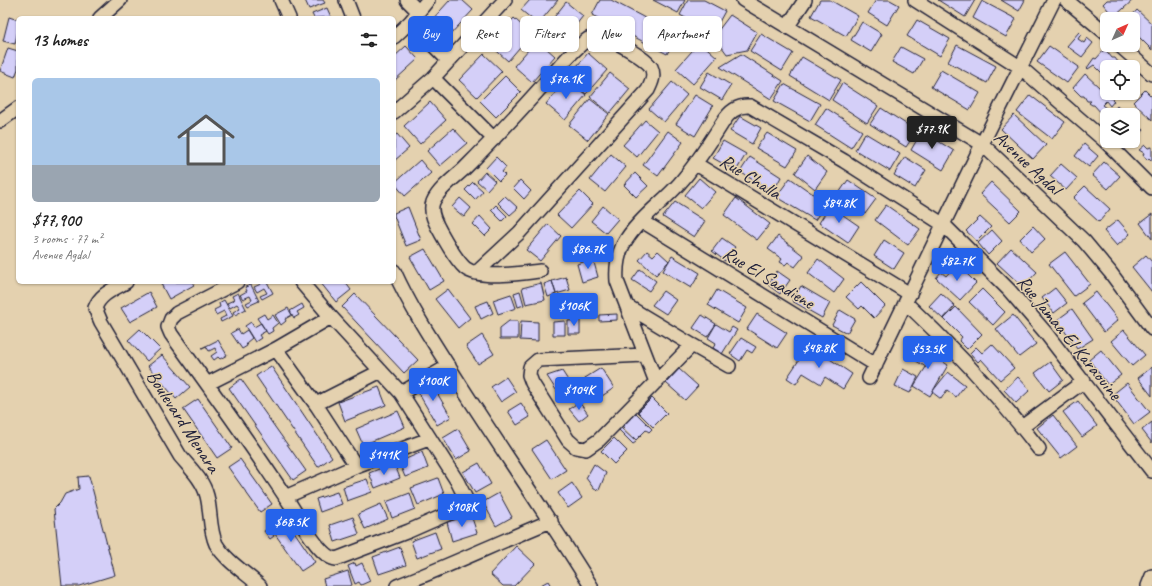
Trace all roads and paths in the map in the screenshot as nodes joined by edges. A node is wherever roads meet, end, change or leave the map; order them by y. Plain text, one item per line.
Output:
1 (120, 0) edge
2 (281, 0) edge
3 (346, 0) edge
4 (407, 0) edge
5 (428, 0) edge
6 (505, 0) edge
7 (743, 0) edge
8 (805, 0) edge
9 (915, 0) edge
10 (1054, 0) edge
11 (1066, 0) edge
12 (102, 16) edge
13 (288, 16) edge
14 (352, 16) edge
15 (414, 16) joint
16 (408, 22) edge
17 (788, 26) junction
18 (1100, 28) edge
19 (396, 35) edge
20 (442, 52) edge
21 (1127, 52) edge
22 (449, 61) junction
23 (1020, 67) junction
24 (1152, 74) edge
25 (433, 78) junction
26 (16, 109) edge
27 (396, 110) edge
28 (0, 121) edge
29 (494, 139) junction
30 (982, 144) junction
31 (696, 164) junction
32 (1152, 188) edge
33 (642, 221) junction
34 (944, 225) junction
35 (540, 271) dead end
36 (476, 273) junction
37 (396, 275) edge
38 (122, 284) edge
39 (233, 284) edge
40 (303, 284) edge
41 (908, 299) junction
42 (627, 306) junction
43 (331, 317) junction
44 (1152, 329) edge
45 (692, 345) junction
46 (276, 349) junction
47 (645, 354) junction
48 (876, 365) junction
49 (449, 366) junction
50 (729, 366) dead end
51 (381, 371) junction
52 (869, 378) dead end
53 (1084, 381) junction
54 (656, 382) junction
55 (207, 384) junction
56 (401, 393) junction
57 (316, 404) junction
58 (1022, 427) junction
59 (429, 439) junction
60 (1039, 449) dead end
61 (356, 466) junction
62 (1152, 471) edge
63 (285, 497) junction
64 (550, 521) junction
65 (1152, 576) edge
66 (260, 586) edge
67 (397, 586) edge
68 (591, 586) edge
69 (1148, 586) edge

1 - 12 street
2 - 13 street
3 - 14 street
4 - 15 street
5 - 15 street
6 - 22 street
7 - 17 street, Avenue Agdal
8 - 17 street
9 - 23 street
10 - 23 street
11 - 18 street
16 - 19 street
17 - 30 street, Avenue Agdal
20 - 22 street
21 - 24 street
22 - 25 street
23 - 30 street
23 - 32 street
25 - 27 street
25 - 29 street
26 - 28 street
29 - 36 street
29 - 36 street
30 - 34 street
30 - 44 street, Avenue Agdal
31 - 33 street, Rue Jamaa El Karaouine
31 - 34 street, Rue Jamaa El Karaouine
31 - 41 street, Rue Challa
33 - 42 street, Rue Jamaa El Karaouine
33 - 48 street, Rue El Saadiene
34 - 41 street
34 - 53 street, Rue Jamaa El Karaouine
35 - 36 street
37 - 49 street
38 - 66 street, Boulevard Menara
39 - 55 street
40 - 43 street
41 - 48 street
41 - 58 street, Rue Challa
42 - 45 street
42 - 47 street, Rue Jamaa El Karaouine
43 - 46 street
43 - 51 street
45 - 50 street
45 - 54 street
46 - 55 street
46 - 57 street
47 - 54 street, Rue Jamaa El Karaouine
47 - 54 street
48 - 52 street
49 - 56 street
49 - 64 street
51 - 56 street
51 - 57 street
53 - 58 street
53 - 62 street, Rue Jamaa El Karaouine
55 - 63 street
56 - 59 street
57 - 61 street
58 - 60 street, Rue Challa
59 - 61 street
59 - 63 street
61 - 63 street
64 - 67 street
64 - 68 street
65 - 69 street

